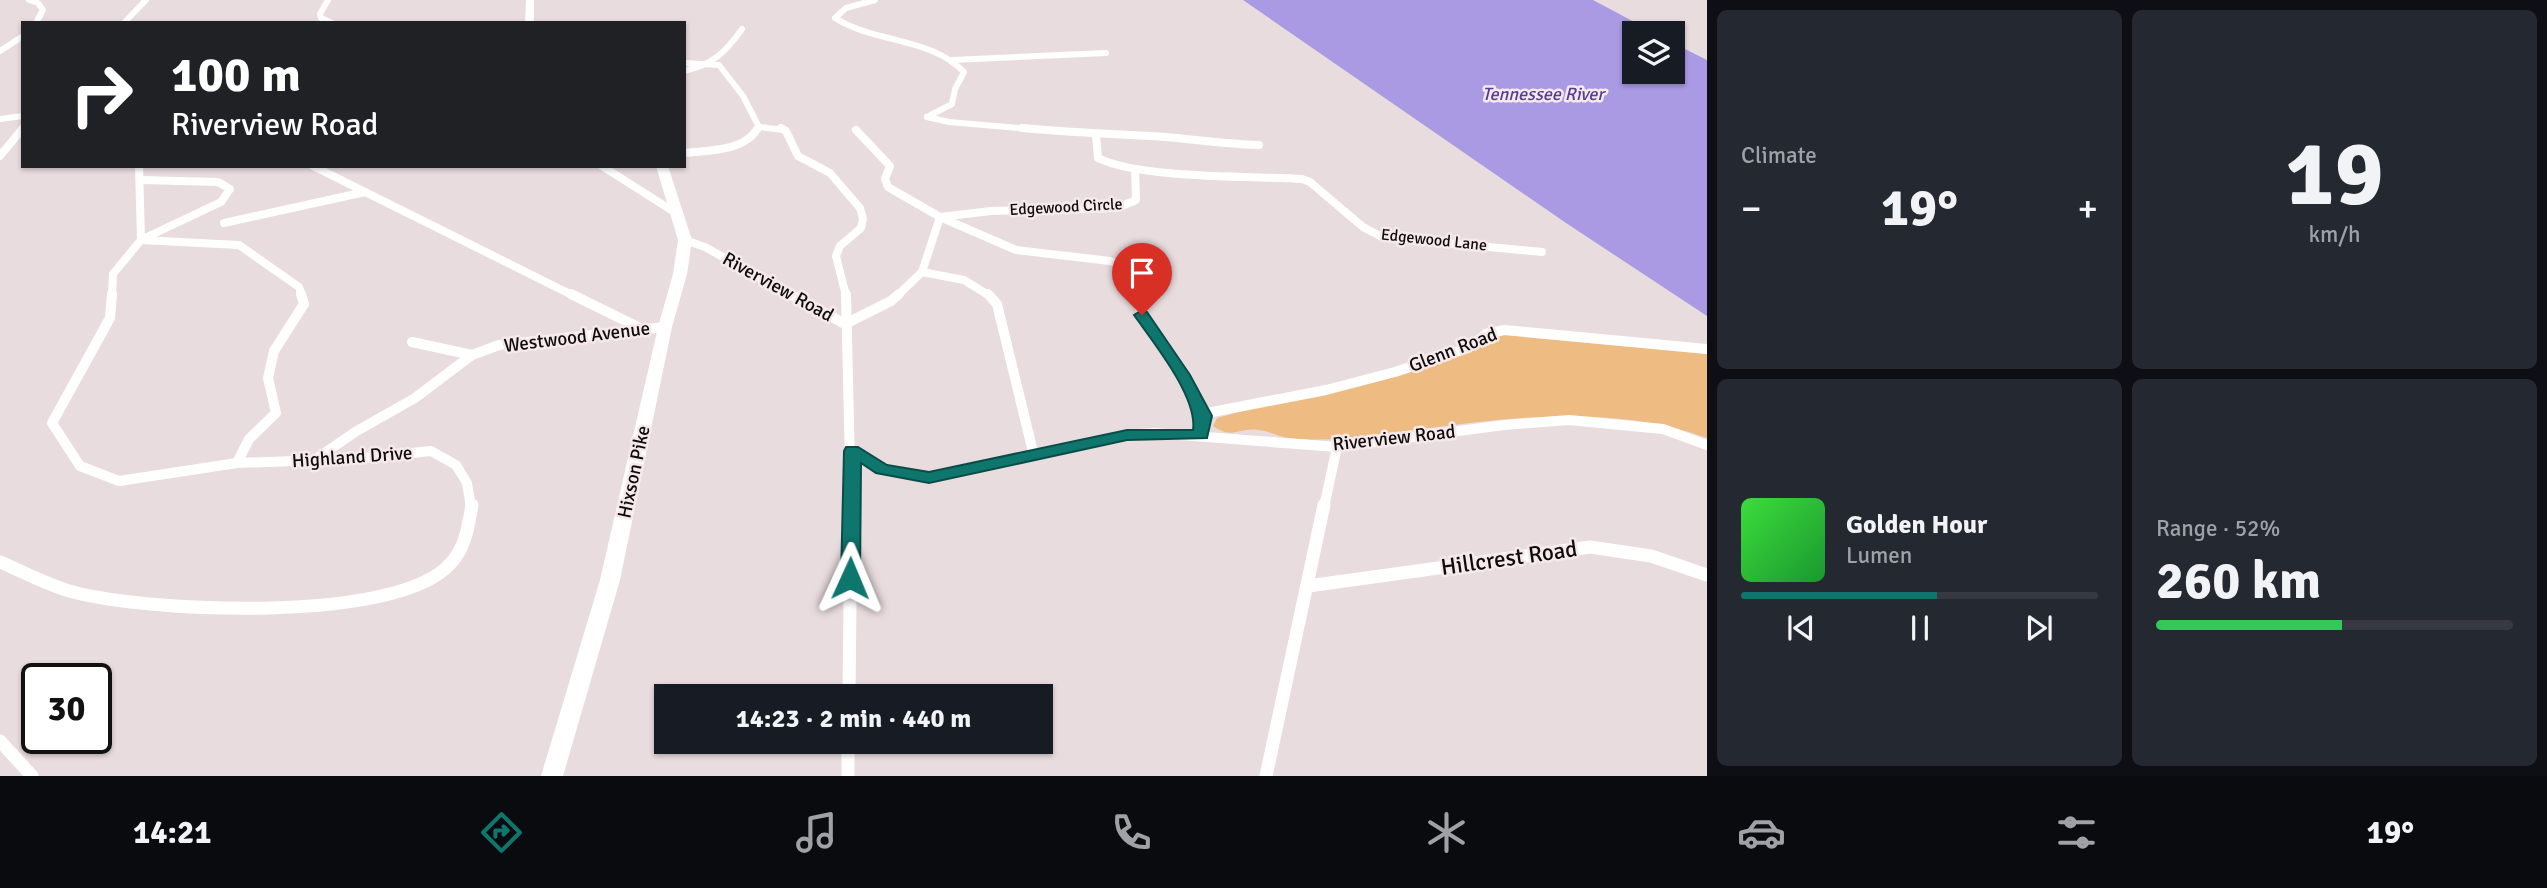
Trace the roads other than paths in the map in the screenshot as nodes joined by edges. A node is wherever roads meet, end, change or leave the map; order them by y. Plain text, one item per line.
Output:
1 (29, 0) edge
2 (146, 0) edge
3 (328, 0) edge
4 (530, 0) edge
5 (875, 0) edge
6 (37, 21) edge
7 (126, 21) edge
8 (328, 21) edge
9 (529, 21) edge
10 (742, 29) dead end
11 (21, 38) edge
12 (0, 51) edge
13 (1106, 52) dead end
14 (952, 60) junction
15 (686, 63) edge
16 (714, 63) junction
17 (686, 70) edge
18 (21, 116) edge
19 (0, 119) edge
20 (759, 127) junction
21 (21, 130) edge
22 (856, 130) dead end
23 (1096, 135) junction
24 (1259, 145) dead end
25 (1, 153) edge
26 (686, 153) edge
27 (139, 168) edge
28 (316, 168) edge
29 (330, 168) edge
30 (605, 168) edge
31 (663, 168) edge
32 (1135, 169) junction
33 (323, 172) junction
34 (141, 180) junction
35 (365, 192) junction
36 (679, 215) junction
37 (940, 217) junction
38 (223, 222) dead end
39 (141, 240) junction
40 (685, 240) junction
41 (1542, 252) dead end
42 (922, 272) junction
43 (845, 324) junction
44 (666, 327) junction
45 (641, 329) junction
46 (412, 342) dead end
47 (1707, 349) edge
48 (472, 355) junction
49 (1202, 414) junction
50 (1201, 435) junction
51 (1706, 444) edge
52 (1337, 447) junction
53 (852, 451) junction
54 (1034, 456) junction
55 (313, 461) junction
56 (237, 463) junction
57 (0, 562) edge
58 (1707, 575) edge
59 (1308, 586) junction
60 (849, 684) edge
61 (0, 741) edge
62 (848, 754) edge
63 (32, 776) edge
64 (552, 776) edge
65 (848, 776) edge
66 (1266, 776) edge

1 - 6 street
2 - 7 street
3 - 8 street
4 - 9 main road
5 - 14 street
10 - 16 street
11 - 12 street
13 - 14 street
14 - 23 street
15 - 16 street
16 - 17 street
16 - 20 street
18 - 19 street
20 - 26 street
20 - 43 street
21 - 25 street
22 - 37 street
23 - 24 street
23 - 32 street, Edgewood Circle
27 - 34 street
28 - 33 street
29 - 33 street
30 - 36 street
31 - 36 main road, Hixson Pike
32 - 37 street, Edgewood Circle
32 - 41 street, Edgewood Lane
33 - 35 street
34 - 39 street
34 - 39 street
35 - 38 street
35 - 45 street
36 - 40 main road, Hixson Pike
37 - 42 street
37 - 49 street
39 - 56 street
39 - 56 street
40 - 43 street, Riverview Road
40 - 44 main road, Hixson Pike
42 - 43 street
42 - 54 street
43 - 53 street, Riverview Road
44 - 45 street, Westwood Avenue
44 - 64 main road, Hixson Pike
45 - 48 street, Westwood Avenue
46 - 48 street
47 - 49 street, Glenn Road
48 - 55 street, Westwood Avenue
49 - 50 street
50 - 52 street, Riverview Road
50 - 54 street, Riverview Road
51 - 52 street, Riverview Road
52 - 59 street
53 - 54 street, Riverview Road
53 - 60 street
55 - 56 street, Highland Drive
55 - 57 street, Highland Drive
58 - 59 street, Hillcrest Road
59 - 66 street
61 - 63 street
62 - 65 street

